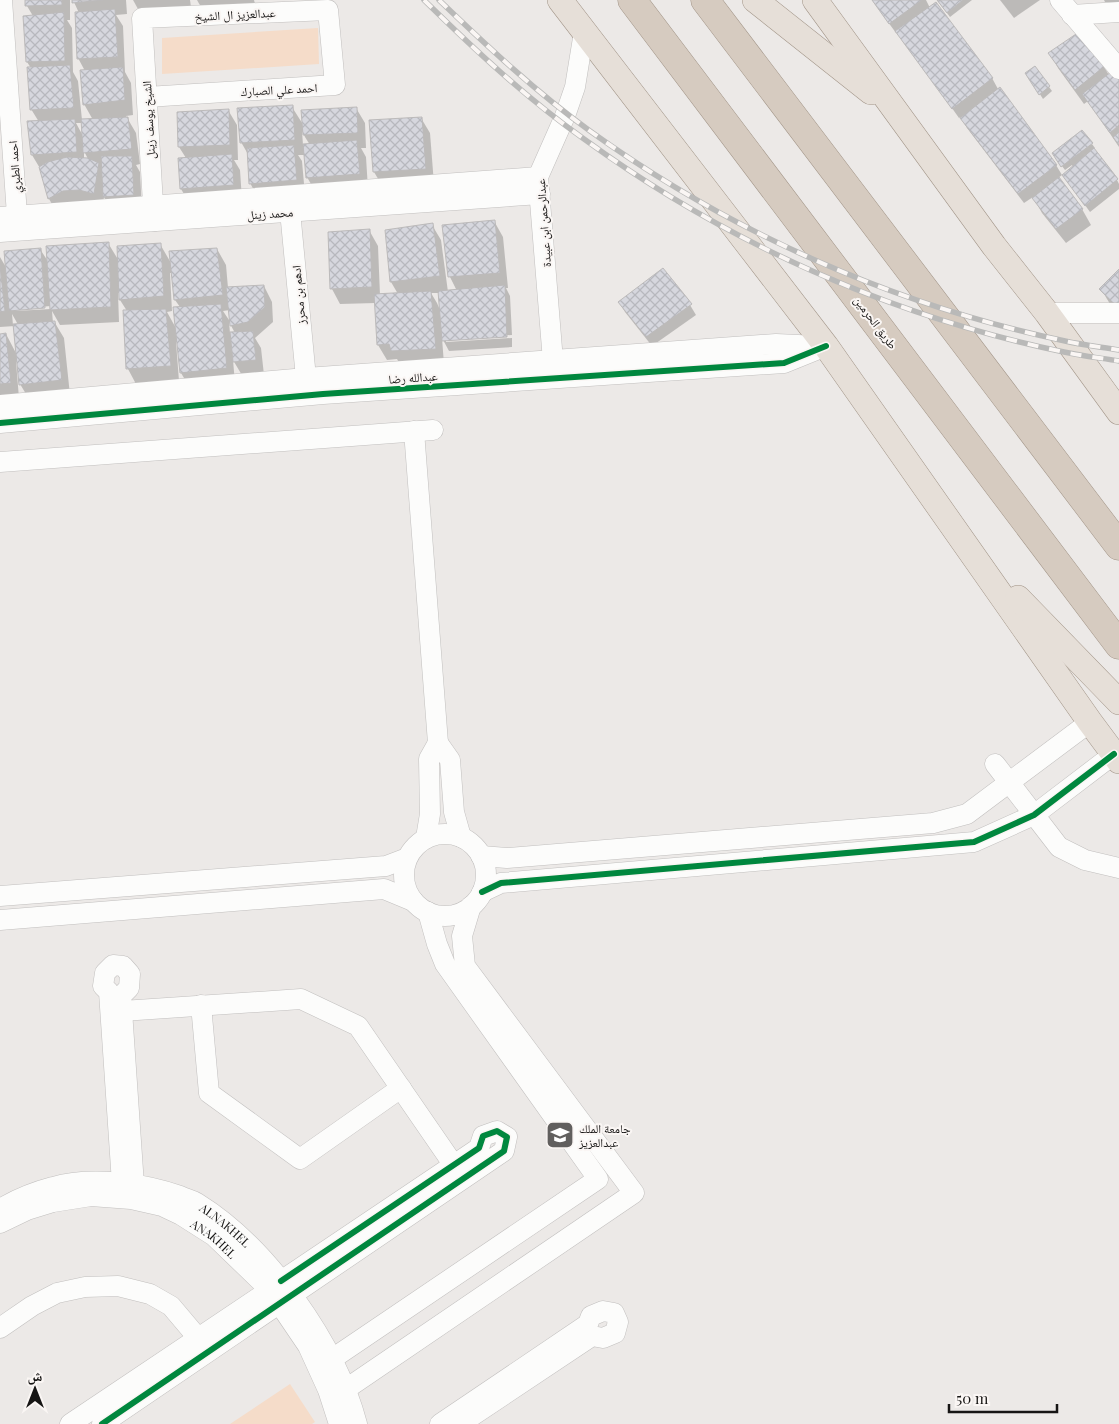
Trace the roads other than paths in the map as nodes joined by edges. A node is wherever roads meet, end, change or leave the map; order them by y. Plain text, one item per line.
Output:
1 (2, 0) edge
2 (560, 0) edge
3 (632, 0) edge
4 (705, 0) edge
5 (755, 0) edge
6 (815, 0) edge
7 (1066, 7) edge
8 (328, 10) joint
9 (1119, 12) edge
10 (142, 18) joint
11 (584, 32) junction
12 (1119, 70) edge
13 (147, 96) junction
14 (912, 133) junction
15 (539, 185) junction
16 (290, 211) junction
17 (153, 213) junction
18 (9, 216) edge
19 (0, 232) edge
20 (1119, 313) edge
21 (1047, 314) junction
22 (826, 346) junction
23 (553, 361) junction
24 (306, 378) junction
25 (0, 405) edge
26 (1119, 412) edge
27 (0, 423) edge
28 (0, 462) edge
29 (965, 545) junction
30 (1119, 546) edge
31 (1119, 644) edge
32 (1119, 702) edge
33 (1090, 722) junction
34 (438, 742) junction
35 (1117, 757) edge
36 (995, 764) dead end
37 (1009, 782) junction
38 (1034, 815) junction
39 (461, 837) junction
40 (426, 838) junction
41 (481, 856) junction
42 (407, 858) junction
43 (1119, 868) edge
44 (0, 896) edge
45 (477, 899) junction
46 (421, 907) junction
47 (0, 920) edge
48 (201, 1006) junction
49 (122, 1011) junction
50 (401, 1088) junction
51 (453, 1164) junction
52 (128, 1184) junction
53 (0, 1208) edge
54 (0, 1223) edge
55 (280, 1292) junction
56 (0, 1328) edge
57 (198, 1338) junction
58 (332, 1359) junction
59 (346, 1389) junction
60 (70, 1424) edge
61 (102, 1424) edge
62 (339, 1424) edge
63 (357, 1424) edge
64 (440, 1424) edge
65 (460, 1424) edge

1 - 18 street, احمد الطبري
2 - 11 main road
3 - 31 highway, طريق الحرمين
4 - 30 highway
5 - 14 main road
6 - 14 main road
7 - 9 street
7 - 12 street
8 - 10 street, عبدالعزيز ال الشيخ
8 - 13 street, احمد علي الصبارك
10 - 13 street, الشيخ يوسف زينل
11 - 15 street, عبدالرحمن ابن عبيدة
11 - 22 main road
13 - 17 street, الشيخ يوسف زينل
14 - 21 main road
15 - 16 street, محمد زينل
15 - 17 street, محمد زينل
15 - 23 street, عبدالرحمن ابن عبيدة
16 - 17 street, محمد زينل
16 - 24 street, ادهم بن محرز
17 - 18 street, محمد زينل
17 - 19 street, محمد زينل
20 - 21 street
21 - 26 main road
22 - 23 street, عبدالله رضا
22 - 27 street, عبدالله رضا
22 - 29 main road
23 - 24 street, عبدالله رضا
24 - 25 street, عبدالله رضا
28 - 34 street
29 - 32 main road
29 - 33 main road
33 - 35 main road
33 - 37 street
34 - 39 street
34 - 40 street
35 - 38 street
36 - 37 street
37 - 38 street
37 - 41 street
38 - 43 street
38 - 45 street
39 - 40 street
39 - 41 street
40 - 42 street
41 - 45 street
42 - 44 street
42 - 46 street
45 - 46 street
45 - 59 street
46 - 47 street
46 - 58 street
48 - 49 street
48 - 50 street
48 - 50 street
49 - 52 street
49 - 52 street
50 - 51 street
51 - 55 street
51 - 55 street
52 - 53 street, ALNAKHEL
52 - 55 street, ALNAKHEL
54 - 55 street, ANAKHEL
55 - 57 street
55 - 58 street, ALNAKHEL
55 - 61 street
55 - 62 street, ANAKHEL
56 - 57 street
57 - 60 street
58 - 59 street, ALNAKHEL
59 - 63 street, ALNAKHEL
64 - 65 street

